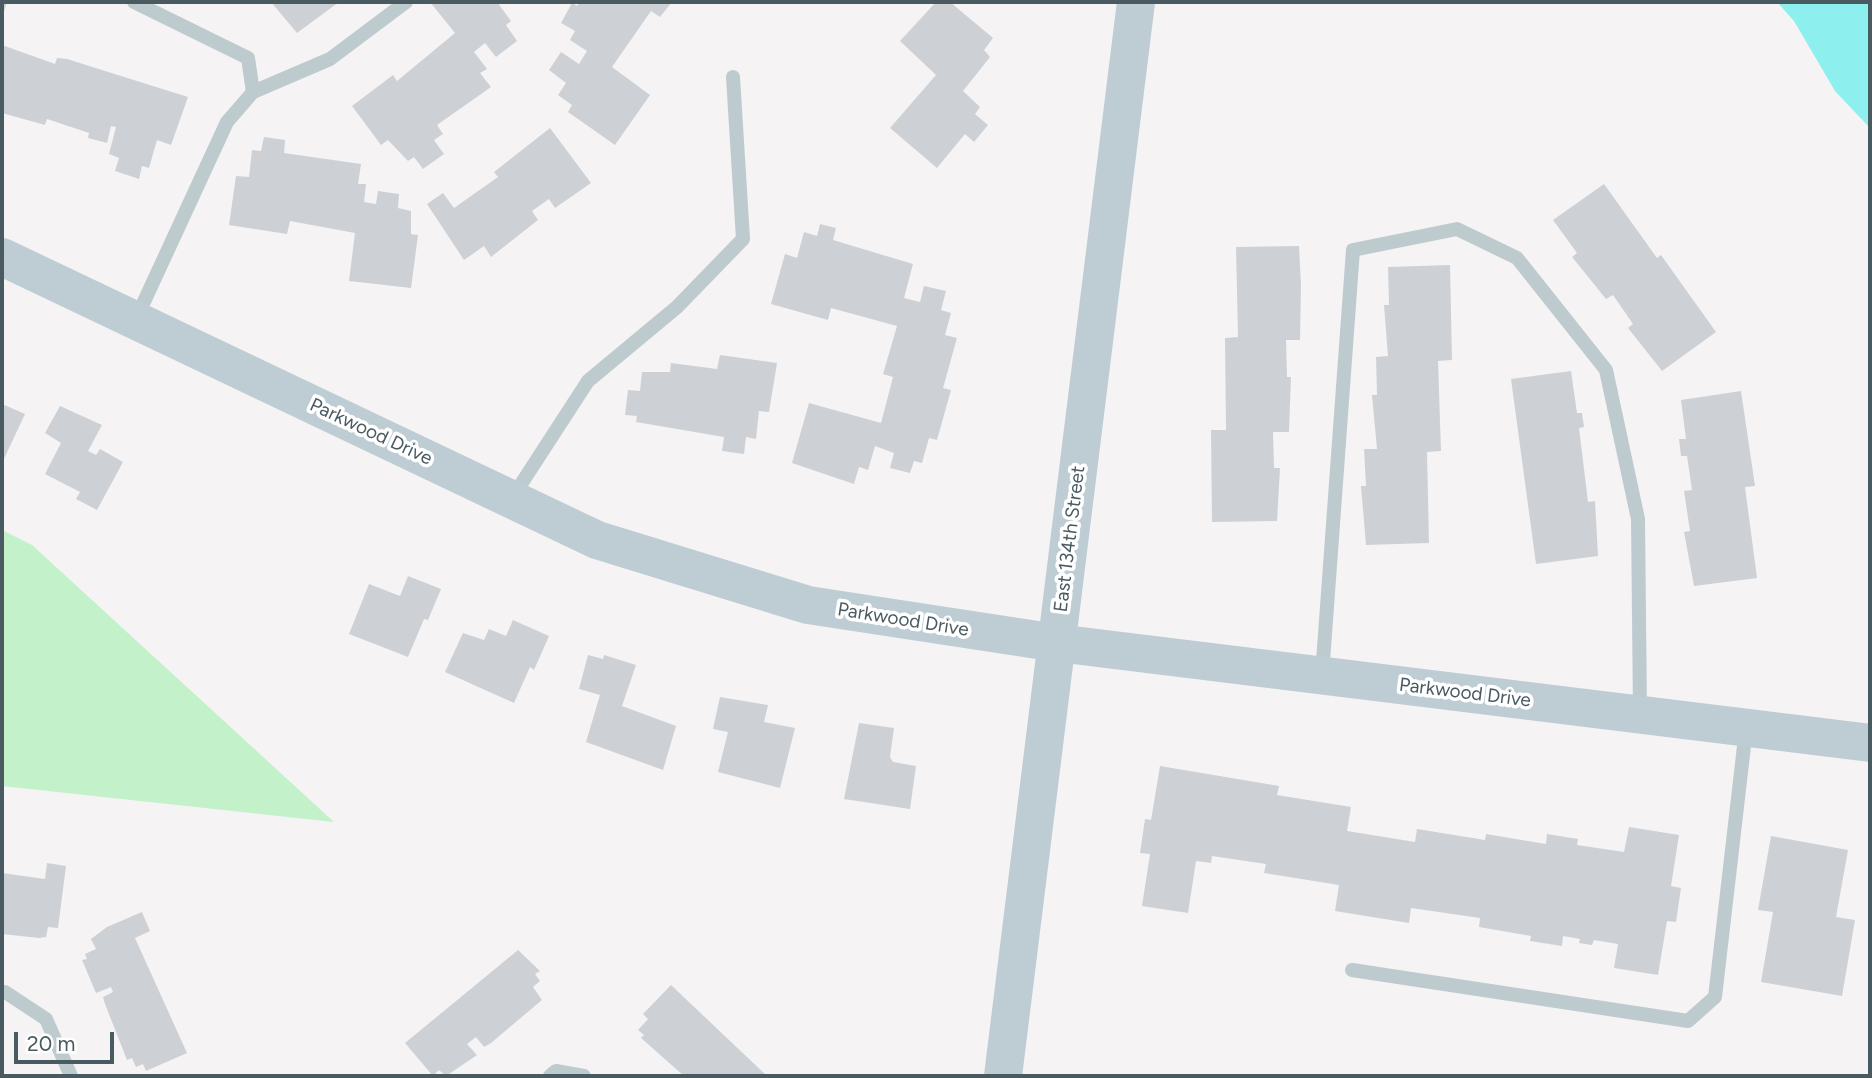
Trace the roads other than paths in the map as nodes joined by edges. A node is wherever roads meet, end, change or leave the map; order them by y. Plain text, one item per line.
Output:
1 (134, 2) edge
2 (406, 2) edge
3 (1136, 2) edge
4 (733, 77) dead end
5 (253, 92) junction
6 (2, 257) edge
7 (135, 321) junction
8 (511, 499) junction
9 (1057, 643) junction
10 (1322, 675) junction
11 (1640, 714) junction
12 (1746, 727) junction
13 (1870, 743) edge
14 (1352, 970) dead end
15 (2, 993) edge
16 (71, 1076) edge
17 (550, 1076) edge
18 (584, 1076) edge
19 (1003, 1076) edge

1 - 5 lane
2 - 5 lane
3 - 9 street, East 134th Street
4 - 8 lane
5 - 7 lane
6 - 7 street, Parkwood Drive
7 - 8 street, Parkwood Drive
8 - 9 street, Parkwood Drive
9 - 10 street, Parkwood Drive
9 - 19 street, East 134th Street
10 - 11 street, Parkwood Drive
10 - 11 lane
11 - 12 street, Parkwood Drive
12 - 13 street, Parkwood Drive
12 - 14 lane
15 - 16 lane
17 - 18 lane

